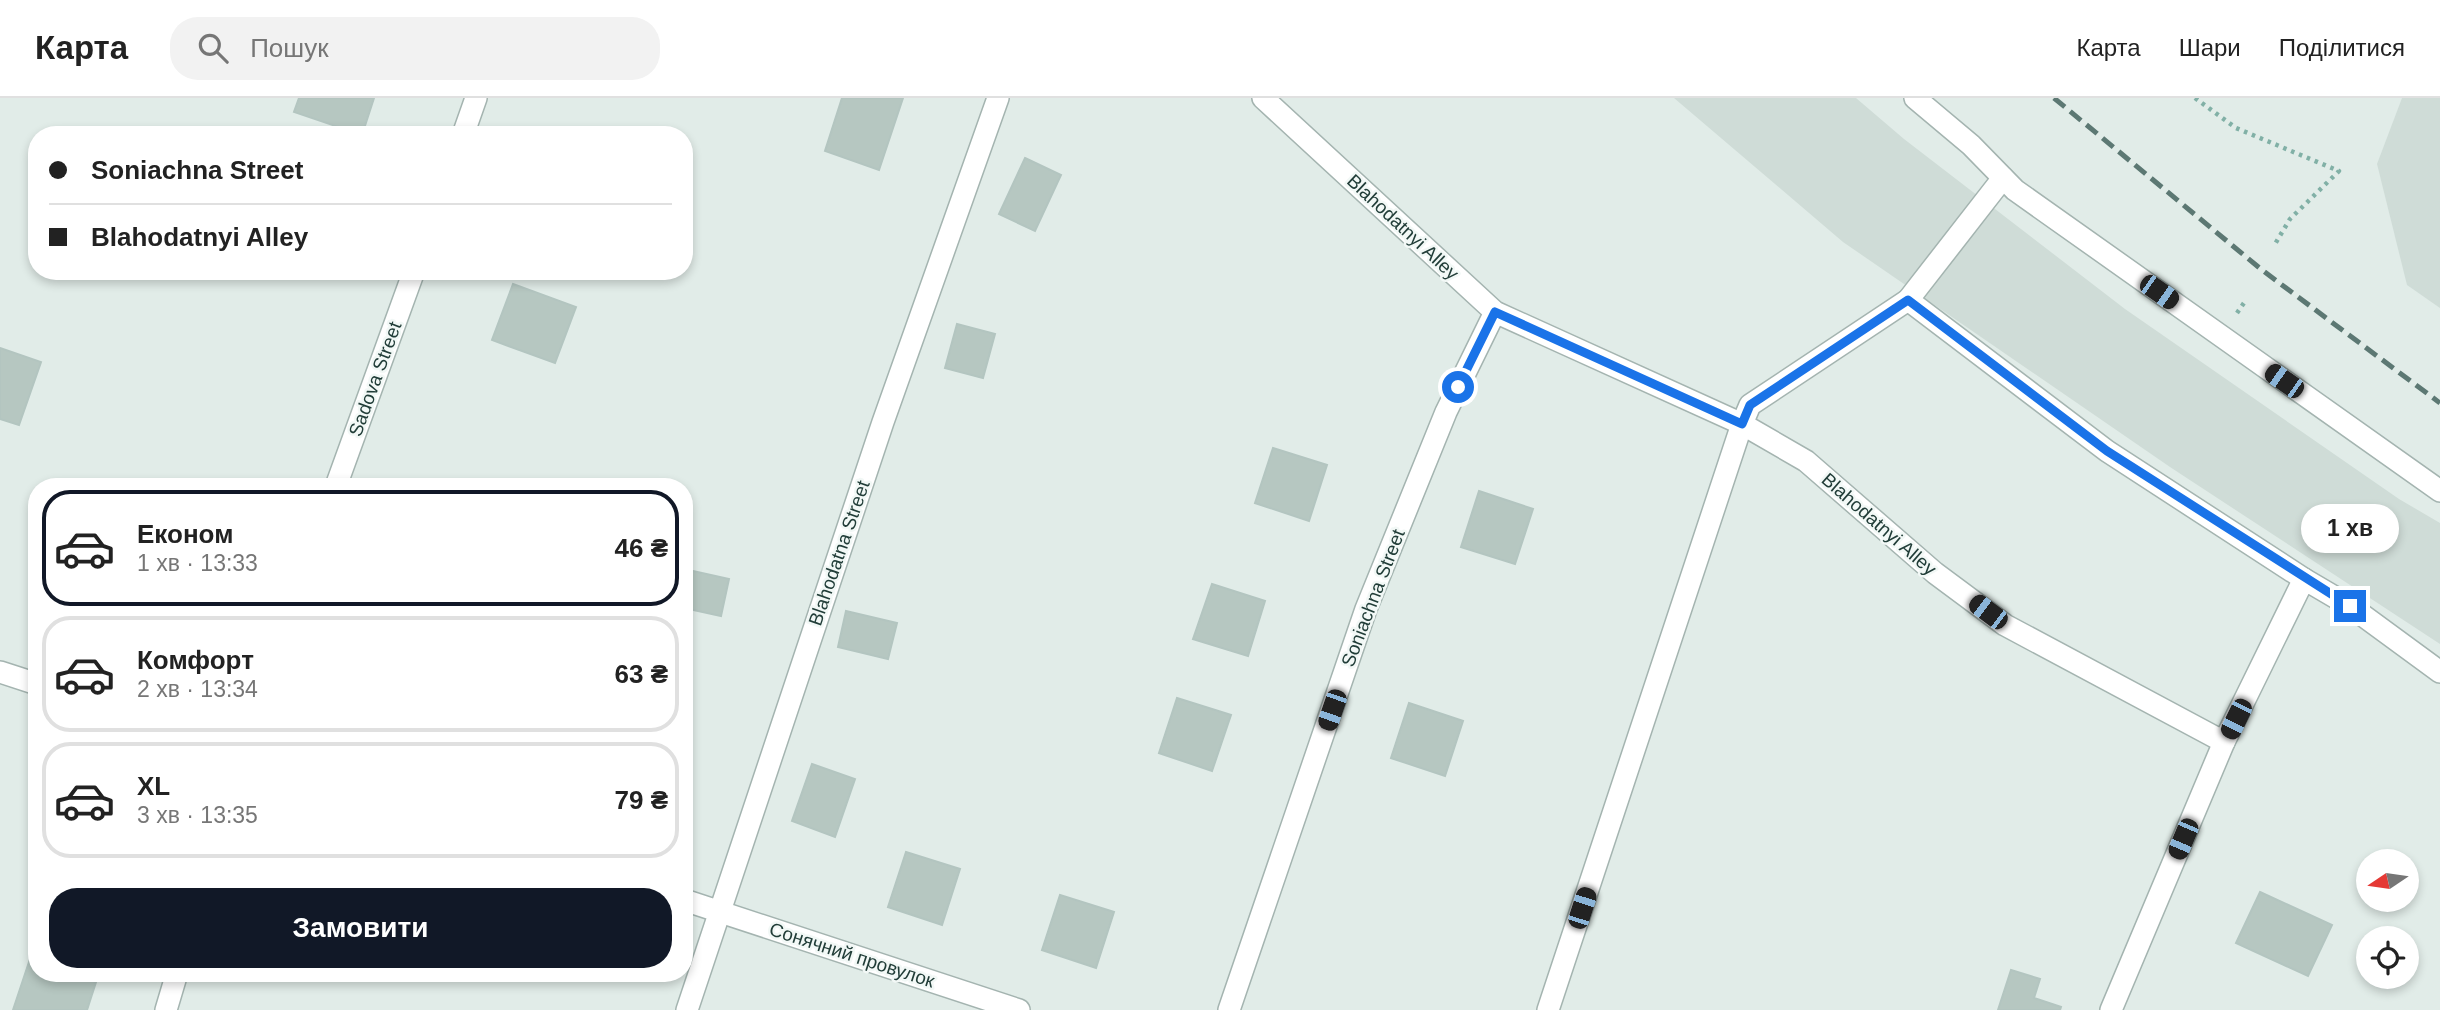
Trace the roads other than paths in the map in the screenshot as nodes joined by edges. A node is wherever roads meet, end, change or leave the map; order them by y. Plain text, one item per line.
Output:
1 (476, 98) edge
2 (998, 98) edge
3 (1263, 98) edge
4 (1914, 98) edge
5 (466, 126) edge
6 (2003, 178) junction
7 (411, 280) edge
8 (1908, 300) junction
9 (1495, 312) junction
10 (1742, 424) junction
11 (340, 478) edge
12 (2440, 491) edge
13 (2304, 579) junction
14 (0, 672) edge
15 (2440, 672) edge
16 (28, 681) edge
17 (2224, 742) junction
18 (693, 903) edge
19 (718, 911) junction
20 (174, 982) edge
21 (166, 1010) edge
22 (687, 1010) edge
23 (1019, 1010) edge
24 (1229, 1010) edge
25 (1548, 1010) edge
26 (2111, 1010) edge

1 - 5 street
2 - 19 street, Blahodatna Street
3 - 9 street, Blahodatnyi Alley
4 - 6 street
6 - 8 street
6 - 12 street
7 - 11 street, Sadova Street
8 - 10 street
8 - 13 street
9 - 10 street, Blahodatnyi Alley
9 - 24 street, Soniachna Street
10 - 17 street, Blahodatnyi Alley
10 - 25 street
13 - 15 street
13 - 17 street
14 - 16 street
17 - 26 street
18 - 19 street, Сонячний провулок
19 - 22 street, Blahodatna Street
19 - 23 street, Сонячний провулок
20 - 21 street

